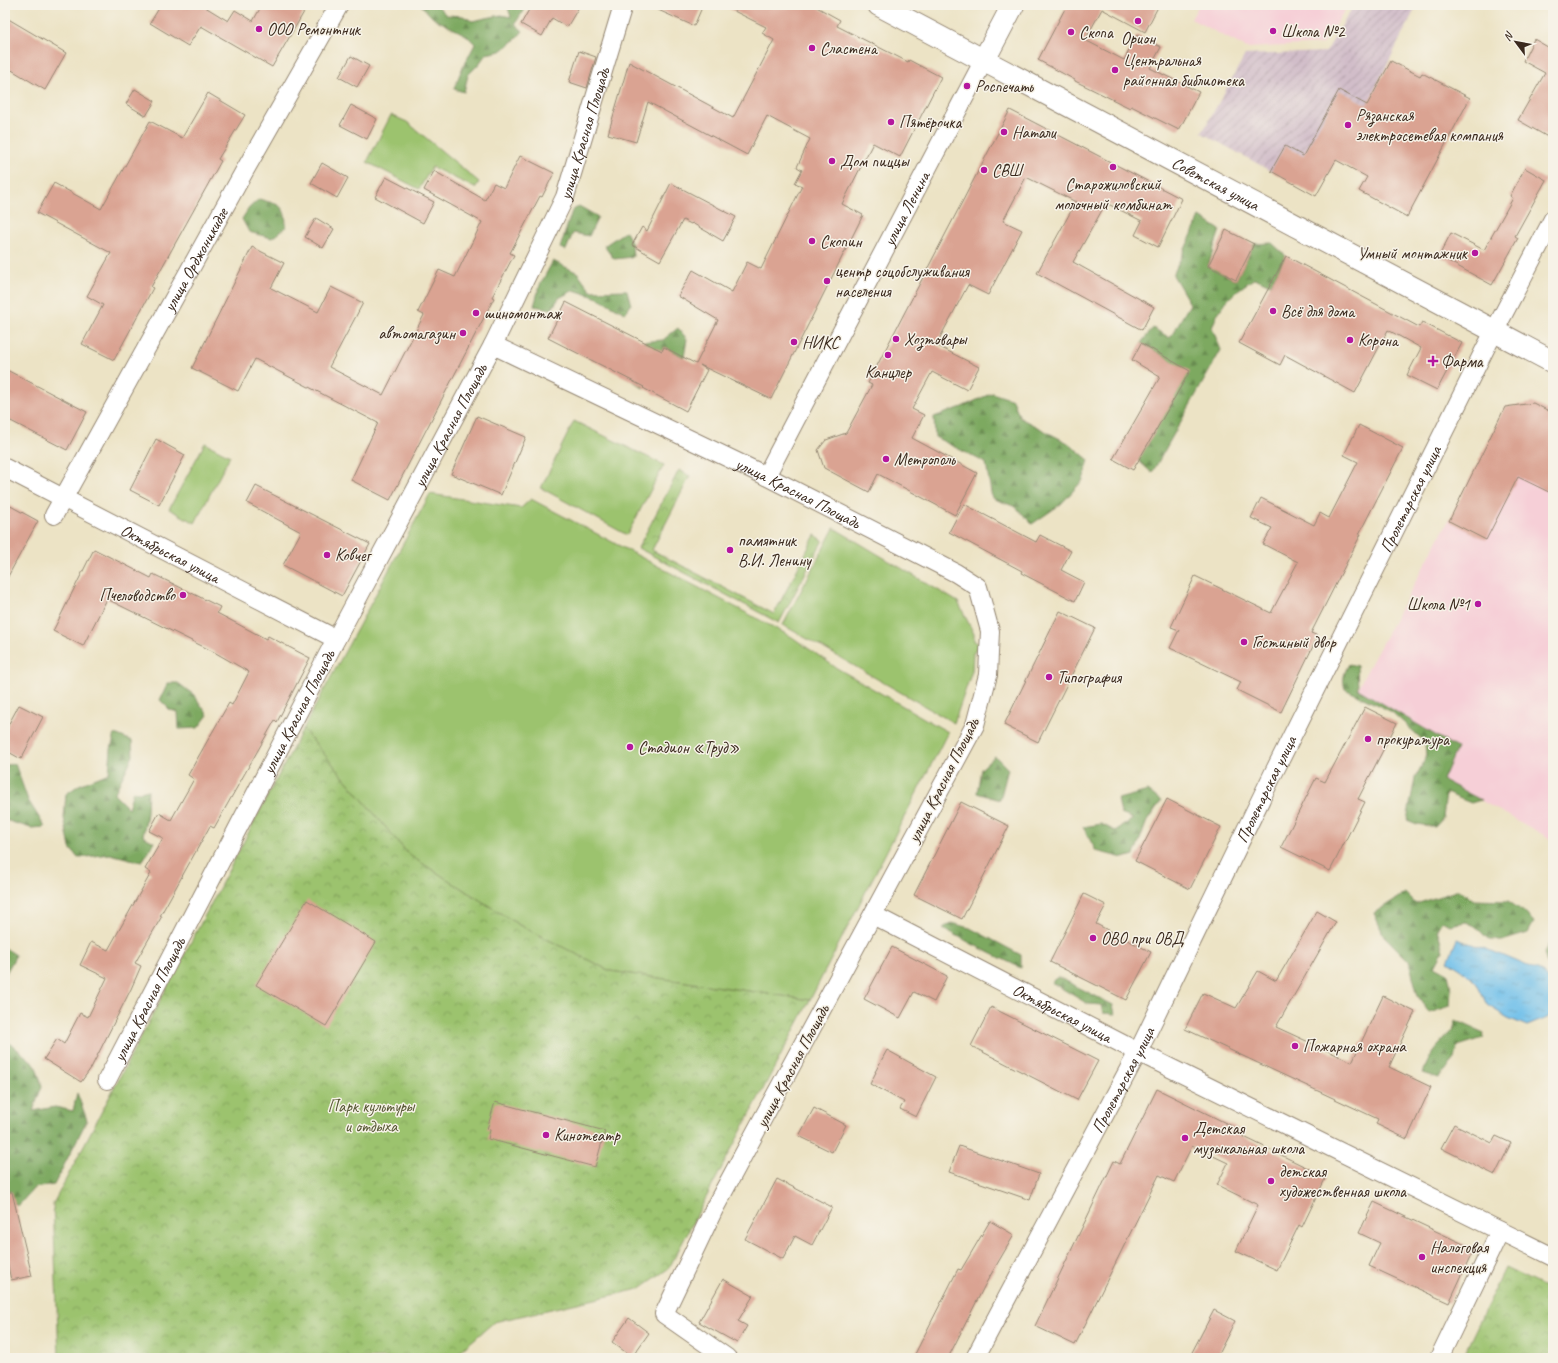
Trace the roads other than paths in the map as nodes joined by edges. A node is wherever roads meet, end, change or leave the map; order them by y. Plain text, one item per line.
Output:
1 (339, 5) edge
2 (623, 5) edge
3 (879, 5) edge
4 (1013, 5) edge
5 (984, 60) junction
6 (1553, 219) edge
7 (1494, 331) junction
8 (493, 345) junction
9 (1553, 362) edge
10 (5, 468) edge
11 (766, 476) junction
12 (63, 499) junction
13 (54, 515) dead end
14 (336, 639) junction
15 (873, 915) junction
16 (1138, 1052) junction
17 (107, 1080) dead end
18 (1500, 1231) junction
19 (1553, 1257) edge
20 (726, 1358) edge
21 (975, 1358) edge
22 (1439, 1358) edge

1 - 12 street, улица Орджоникидзе
2 - 8 street, улица Красная Площадь
3 - 5 street, Советская улица
4 - 5 street, улица Ленина
5 - 7 street, Советская улица
5 - 11 street, улица Ленина
6 - 7 street, Пролетарская улица
7 - 9 street, Советская улица
7 - 16 street, Пролетарская улица
8 - 11 street, улица Красная Площадь
8 - 14 street, улица Красная Площадь
10 - 12 street, Октябрьская улица
11 - 15 street, улица Красная Площадь
12 - 13 street, улица Орджоникидзе
12 - 14 street, Октябрьская улица
14 - 17 street, улица Красная Площадь
15 - 16 street, Октябрьская улица
15 - 20 street, улица Красная Площадь
16 - 18 street, Октябрьская улица
16 - 21 street, Пролетарская улица
18 - 19 street, Октябрьская улица
18 - 22 street

